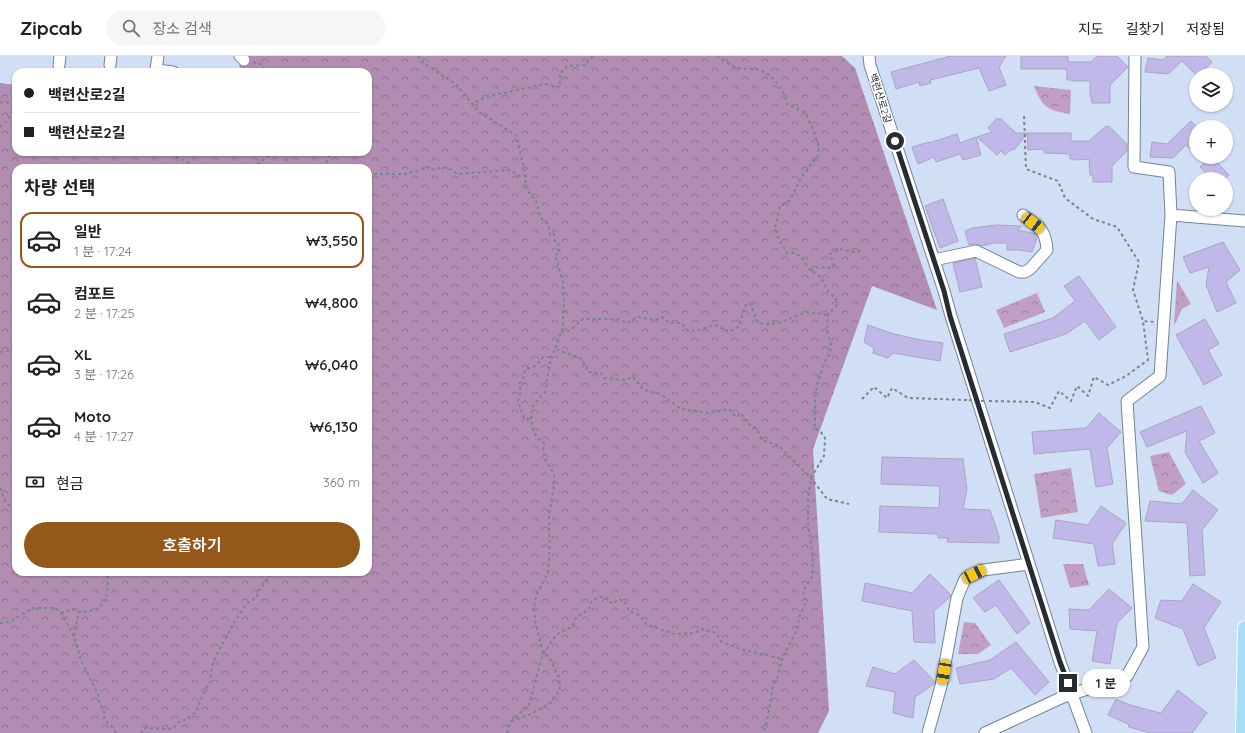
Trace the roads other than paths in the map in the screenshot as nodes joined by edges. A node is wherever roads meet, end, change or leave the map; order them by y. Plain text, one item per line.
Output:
1 (158, 56) edge
2 (869, 56) edge
3 (1135, 56) edge
4 (156, 68) edge
5 (1023, 215) dead end
6 (1171, 216) junction
7 (1245, 221) edge
8 (934, 260) junction
9 (1029, 564) junction
10 (1245, 628) edge
11 (1244, 651) edge
12 (1072, 694) junction
13 (928, 733) edge
14 (985, 733) edge
15 (1086, 733) edge
16 (1243, 733) edge

1 - 4 street
2 - 8 street, 백련산로2길
3 - 6 street
5 - 8 street
6 - 7 street
6 - 12 street
8 - 9 street, 백련산로2길
9 - 12 street, 백련산로2길
9 - 13 street
10 - 11 main road
11 - 16 main road
12 - 14 street
12 - 15 street, 백련산로2길

